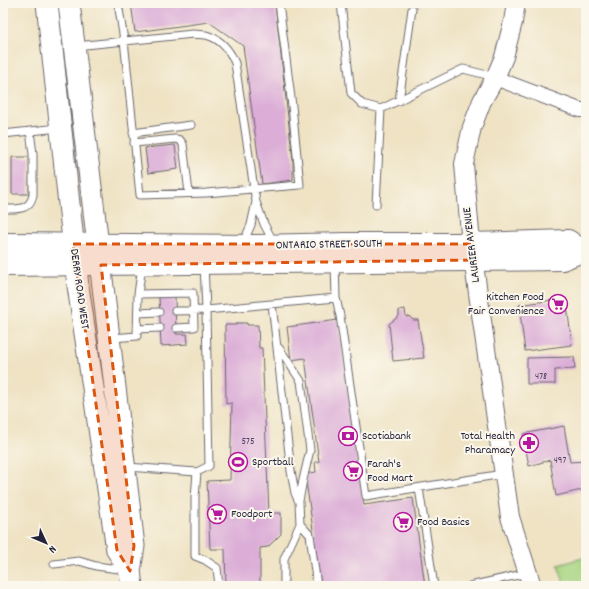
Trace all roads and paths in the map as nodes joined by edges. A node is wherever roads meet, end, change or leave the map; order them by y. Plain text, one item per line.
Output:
1 (47, 3) edge
2 (69, 3) edge
3 (118, 3) edge
4 (278, 3) edge
5 (342, 3) edge
6 (516, 3) edge
7 (412, 9) dead end
8 (124, 40) junction
9 (63, 47) junction
10 (495, 78) junction
11 (399, 101) junction
12 (381, 109) junction
13 (586, 110) edge
14 (191, 125) dead end
15 (61, 127) junction
16 (30, 131) junction
17 (3, 134) edge
18 (133, 134) junction
19 (134, 142) junction
20 (254, 189) junction
21 (189, 194) junction
22 (256, 202) junction
23 (376, 205) dead end
24 (3, 209) edge
25 (3, 244) edge
26 (241, 246) junction
27 (276, 246) junction
28 (584, 251) edge
29 (472, 252) junction
30 (341, 253) junction
31 (74, 254) junction
32 (100, 255) junction
33 (209, 255) junction
34 (142, 264) junction
35 (3, 266) edge
36 (138, 294) junction
37 (336, 298) junction
38 (272, 304) junction
39 (206, 310) junction
40 (175, 311) dead end
41 (193, 311) junction
42 (159, 312) dead end
43 (138, 313) junction
44 (160, 328) dead end
45 (176, 328) dead end
46 (137, 329) junction
47 (110, 338) junction
48 (278, 346) junction
49 (124, 467) junction
50 (197, 472) junction
51 (504, 474) junction
52 (419, 488) junction
53 (299, 502) junction
54 (300, 524) junction
55 (54, 564) dead end
56 (131, 578) edge
57 (530, 579) edge
58 (219, 586) edge
59 (284, 586) edge
60 (317, 586) edge
61 (434, 586) edge
62 (470, 586) edge

1 - 9 main road, DERRY ROAD WEST
2 - 9 main road, DERRY ROAD WEST
3 - 8 lane
4 - 20 lane
5 - 12 lane
6 - 10 street, LAURIER AVENUE
7 - 11 lane
8 - 9 lane
8 - 18 lane
8 - 20 lane
9 - 15 main road, DERRY ROAD WEST
9 - 32 main road, DERRY ROAD WEST
10 - 11 lane
10 - 13 street
10 - 29 street, LAURIER AVENUE
11 - 12 lane
12 - 23 lane
14 - 18 lane
15 - 16 lane
15 - 31 main road, DERRY ROAD WEST
16 - 17 lane
16 - 24 lane
18 - 19 lane
19 - 21 lane
19 - 21 lane
20 - 21 lane
20 - 22 lane
22 - 26 lane
22 - 27 lane
25 - 31 main road
26 - 27 main road, ONTARIO STREET SOUTH
26 - 33 main road, ONTARIO STREET SOUTH
27 - 30 main road, ONTARIO STREET SOUTH
28 - 29 main road, ONTARIO STREET SOUTH
29 - 30 main road, ONTARIO STREET SOUTH
29 - 51 street, LAURIER AVENUE
30 - 33 main road, ONTARIO STREET SOUTH
30 - 37 lane
31 - 32 main road, ONTARIO STREET SOUTH
31 - 35 main road
31 - 56 main road, DERRY ROAD WEST
32 - 33 main road, ONTARIO STREET SOUTH
32 - 34 main road, ONTARIO STREET SOUTH
32 - 47 main road, DERRY ROAD WEST
33 - 34 main road, ONTARIO STREET SOUTH
33 - 39 lane
34 - 36 lane
36 - 41 lane
36 - 43 lane
37 - 38 lane
37 - 52 lane
38 - 39 lane
38 - 48 lane
39 - 41 lane
39 - 50 lane
40 - 41 lane
41 - 45 lane
42 - 43 lane
43 - 46 lane
44 - 46 lane
46 - 47 lane
47 - 49 main road, DERRY ROAD WEST
48 - 53 lane
48 - 53 lane
49 - 50 lane
49 - 56 main road, DERRY ROAD WEST
50 - 58 lane
51 - 52 lane
51 - 57 street, LAURIER AVENUE
52 - 61 lane
53 - 54 lane
54 - 59 lane
54 - 60 lane
55 - 56 lane
57 - 62 lane

